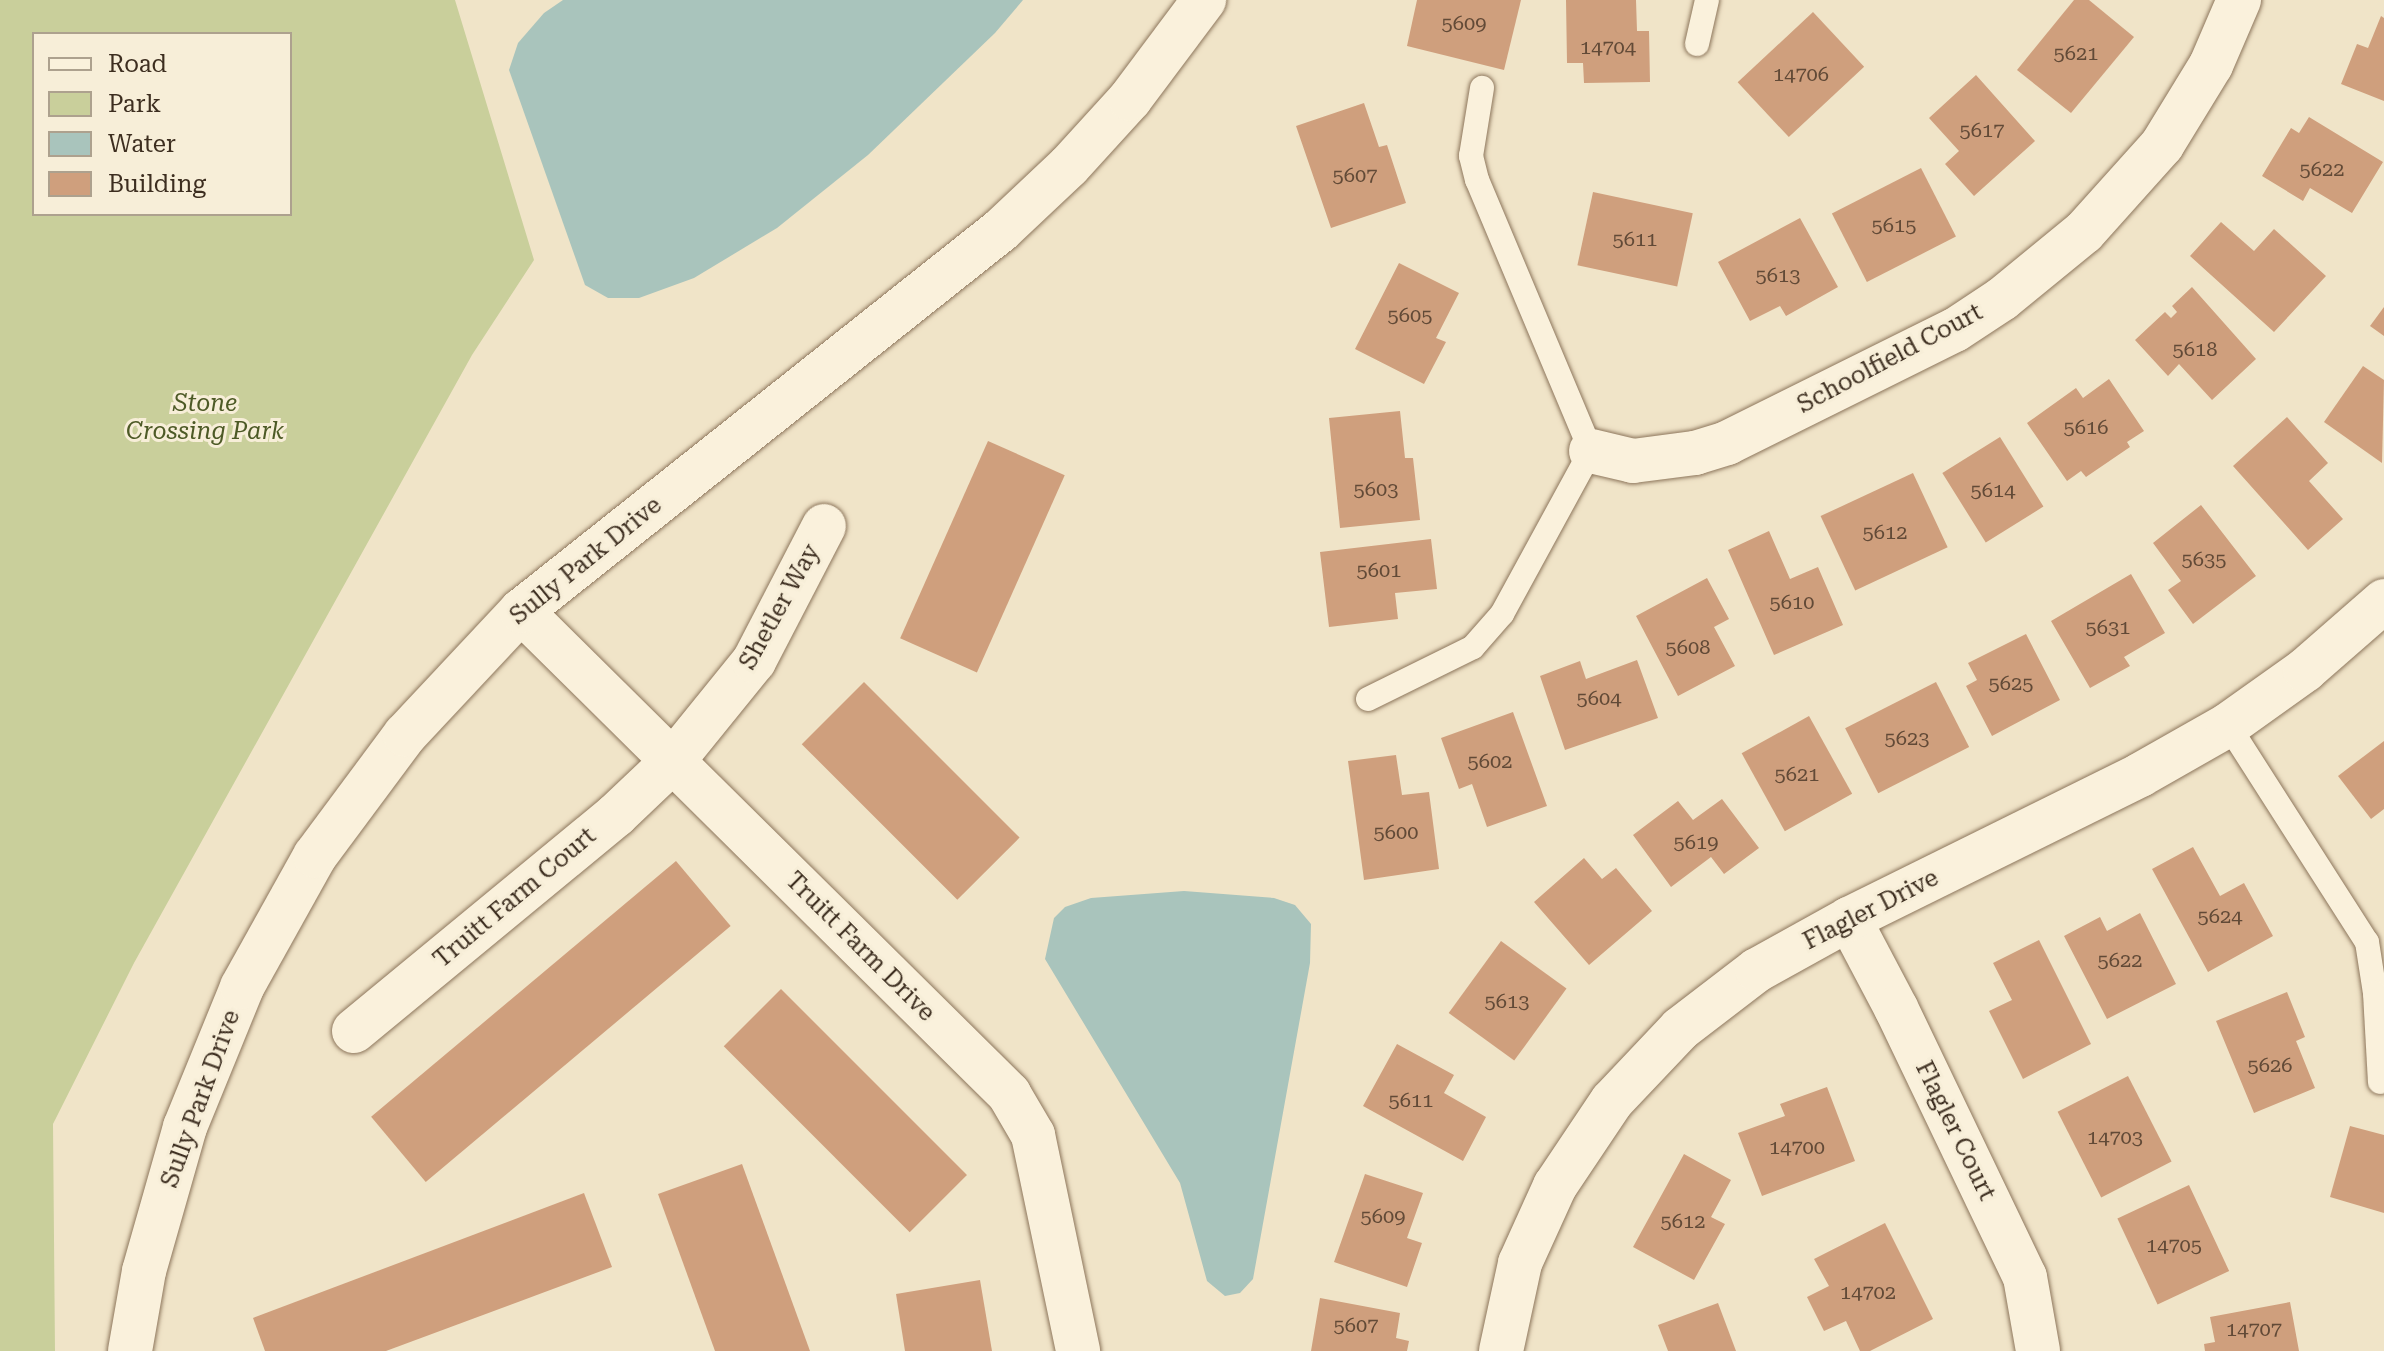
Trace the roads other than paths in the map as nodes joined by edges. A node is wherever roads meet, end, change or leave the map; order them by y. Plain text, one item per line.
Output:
1 (1204, 0) edge
2 (1707, 0) edge
3 (2239, 0) edge
4 (1697, 44) dead end
5 (1482, 88) dead end
6 (1591, 451) junction
7 (824, 526) dead end
8 (2384, 601) edge
9 (521, 611) junction
10 (1368, 699) dead end
11 (2228, 725) junction
12 (673, 761) junction
13 (1849, 919) junction
14 (354, 1031) dead end
15 (2380, 1082) dead end
16 (130, 1351) edge
17 (1078, 1351) edge
18 (1501, 1351) edge
19 (2038, 1351) edge

1 - 9 street, Sully Park Drive
2 - 4 lane
3 - 6 street, Schoolfield Court
5 - 6 lane
6 - 10 lane
7 - 12 street, Shetler Way
8 - 11 street, Flagler Drive
9 - 12 street, Truitt Farm Drive
9 - 16 street, Sully Park Drive
11 - 13 street, Flagler Drive
11 - 15 lane
12 - 14 street, Truitt Farm Court
12 - 17 street, Truitt Farm Drive
13 - 18 street, Flagler Drive
13 - 19 street, Flagler Court

